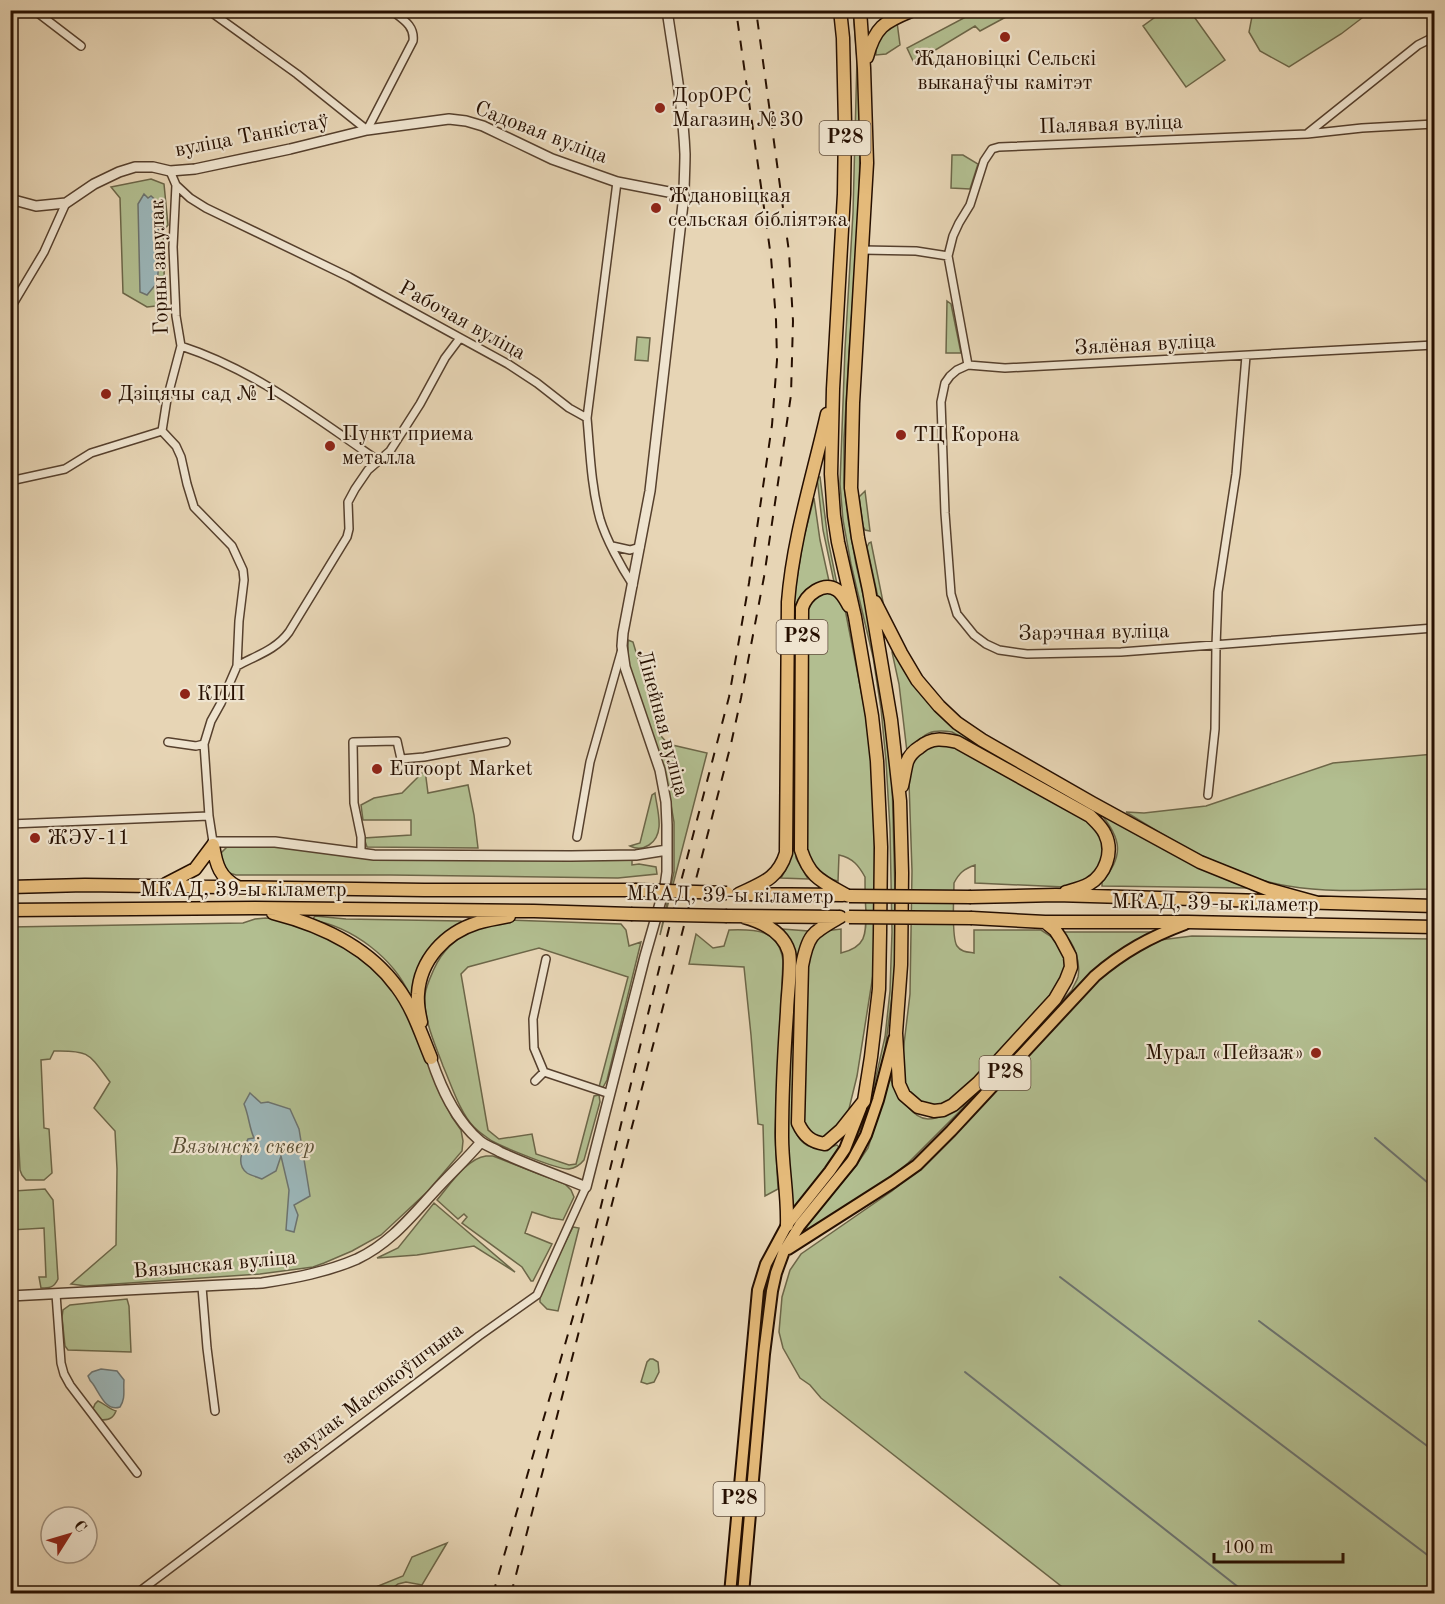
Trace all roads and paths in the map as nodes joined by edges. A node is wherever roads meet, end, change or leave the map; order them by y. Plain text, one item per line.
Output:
1 (34, 10) edge
2 (208, 10) edge
3 (392, 10) edge
4 (667, 10) edge
5 (840, 10) edge
6 (860, 10) edge
7 (911, 11) edge
8 (1434, 37) edge
9 (81, 46) dead end
10 (864, 68) junction
11 (1434, 124) edge
12 (367, 130) junction
13 (1307, 134) junction
14 (170, 171) junction
15 (617, 182) junction
16 (176, 185) junction
17 (684, 195) junction
18 (10, 199) edge
19 (66, 203) junction
20 (862, 250) junction
21 (948, 256) junction
22 (10, 309) edge
23 (460, 338) junction
24 (1434, 345) edge
25 (181, 346) junction
26 (1246, 356) junction
27 (968, 366) junction
28 (833, 389) junction
29 (587, 417) junction
30 (162, 431) junction
31 (379, 461) junction
32 (10, 480) edge
33 (612, 546) junction
34 (640, 547) junction
35 (633, 585) junction
36 (869, 590) junction
37 (855, 617) junction
38 (1434, 628) edge
39 (622, 646) junction
40 (1216, 646) junction
41 (237, 666) junction
42 (168, 742) dead end
43 (506, 742) dead end
44 (204, 744) junction
45 (1208, 795) dead end
46 (900, 798) junction
47 (209, 816) junction
48 (10, 824) edge
49 (577, 837) dead end
50 (213, 844) junction
51 (667, 850) junction
52 (361, 853) junction
53 (163, 885) junction
54 (10, 887) edge
55 (238, 887) junction
56 (733, 894) junction
57 (848, 895) junction
58 (1056, 895) junction
59 (1318, 903) junction
60 (1434, 906) edge
61 (255, 908) junction
62 (10, 910) edge
63 (534, 911) junction
64 (744, 917) junction
65 (845, 917) junction
66 (1045, 922) junction
67 (1188, 922) junction
68 (1434, 927) edge
69 (546, 960) dead end
70 (896, 1033) junction
71 (431, 1058) junction
72 (544, 1072) junction
73 (535, 1081) dead end
74 (610, 1094) junction
75 (864, 1101) junction
76 (482, 1142) junction
77 (586, 1187) junction
78 (787, 1225) junction
79 (784, 1251) junction
80 (202, 1287) junction
81 (56, 1294) junction
82 (10, 1296) edge
83 (215, 1411) dead end
84 (137, 1473) dead end
85 (136, 1593) edge
86 (730, 1593) edge
87 (743, 1593) edge

1 - 9 street
2 - 12 street
3 - 12 street
4 - 17 street, Лінейная вуліца
5 - 28 highway, Р28
6 - 10 highway, Р28
7 - 10 highway
8 - 13 street
10 - 20 highway, Р28
11 - 13 street, Палявая вуліца
12 - 14 street, вуліца Танкістаў
12 - 15 street, Садовая вуліца
13 - 21 street, Палявая вуліца
14 - 16 street, Рабочая вуліца
14 - 19 street, вуліца Танкістаў
15 - 17 street, Садовая вуліца
15 - 29 street
16 - 23 street, Рабочая вуліца
16 - 25 street, Горны завулак
17 - 34 street, Лінейная вуліца
18 - 19 street, вуліца Танкістаў
19 - 22 street
20 - 21 street
20 - 36 highway, Р28
21 - 27 street
23 - 29 street, Рабочая вуліца
23 - 31 street
24 - 26 street, Зялёная вуліца
25 - 30 street, Горны завулак
25 - 31 street, Горны завулак
26 - 27 street, Зялёная вуліца
26 - 40 street
27 - 40 street, Зарэчная вуліца
28 - 37 highway, Р28
28 - 56 highway, Р28
29 - 33 street
30 - 32 street
30 - 41 street
31 - 41 street
33 - 34 street
33 - 35 street
34 - 35 street, Лінейная вуліца
35 - 39 street, Лінейная вуліца
36 - 46 highway, Р28
36 - 59 highway, Р28
37 - 57 highway, Р28
37 - 75 highway, Р28
38 - 40 street, Зарэчная вуліца
39 - 49 street
39 - 51 street, Лінейная вуліца
40 - 45 street
41 - 44 street
42 - 44 street
43 - 52 street
44 - 47 street
46 - 58 highway, Р28
46 - 70 highway, Р28
47 - 48 street
47 - 50 street
50 - 52 street
50 - 53 highway
50 - 55 highway
51 - 52 street
51 - 74 street, Лінейная вуліца
53 - 54 highway, МКАД, 39-ы кіламетр
53 - 55 highway, МКАД, 39-ы кіламетр
55 - 56 highway, МКАД, 39-ы кіламетр, bridge
56 - 57 highway, МКАД, 39-ы кіламетр
57 - 58 highway, МКАД, 39-ы кіламетр, bridge
58 - 59 highway, МКАД, 39-ы кіламетр
59 - 60 highway, МКАД, 39-ы кіламетр
61 - 62 highway, МКАД, 39-ы кіламетр
61 - 63 highway, МКАД, 39-ы кіламетр
61 - 71 highway
63 - 64 highway, МКАД, 39-ы кіламетр, bridge
63 - 71 highway
64 - 65 highway, МКАД, 39-ы кіламетр
64 - 78 highway, Р28
65 - 66 highway, МКАД, 39-ы кіламетр, bridge
65 - 75 highway, Р28
66 - 67 highway, МКАД, 39-ы кіламетр
66 - 70 highway, Р28
67 - 68 highway, МКАД, 39-ы кіламетр
67 - 79 main road, Р28
69 - 72 street
70 - 79 main road, Р28
71 - 76 street
72 - 73 street
72 - 74 street
74 - 77 street, Лінейная вуліца
75 - 78 main road, Р28
76 - 77 street
76 - 80 street, Вязынская вуліца
77 - 85 street, завулак Масюкоўшчына
78 - 86 main road, Р28
79 - 87 main road, Р28
80 - 81 street, Вязынская вуліца
80 - 83 street
81 - 82 street, Вязынская вуліца
81 - 84 street

